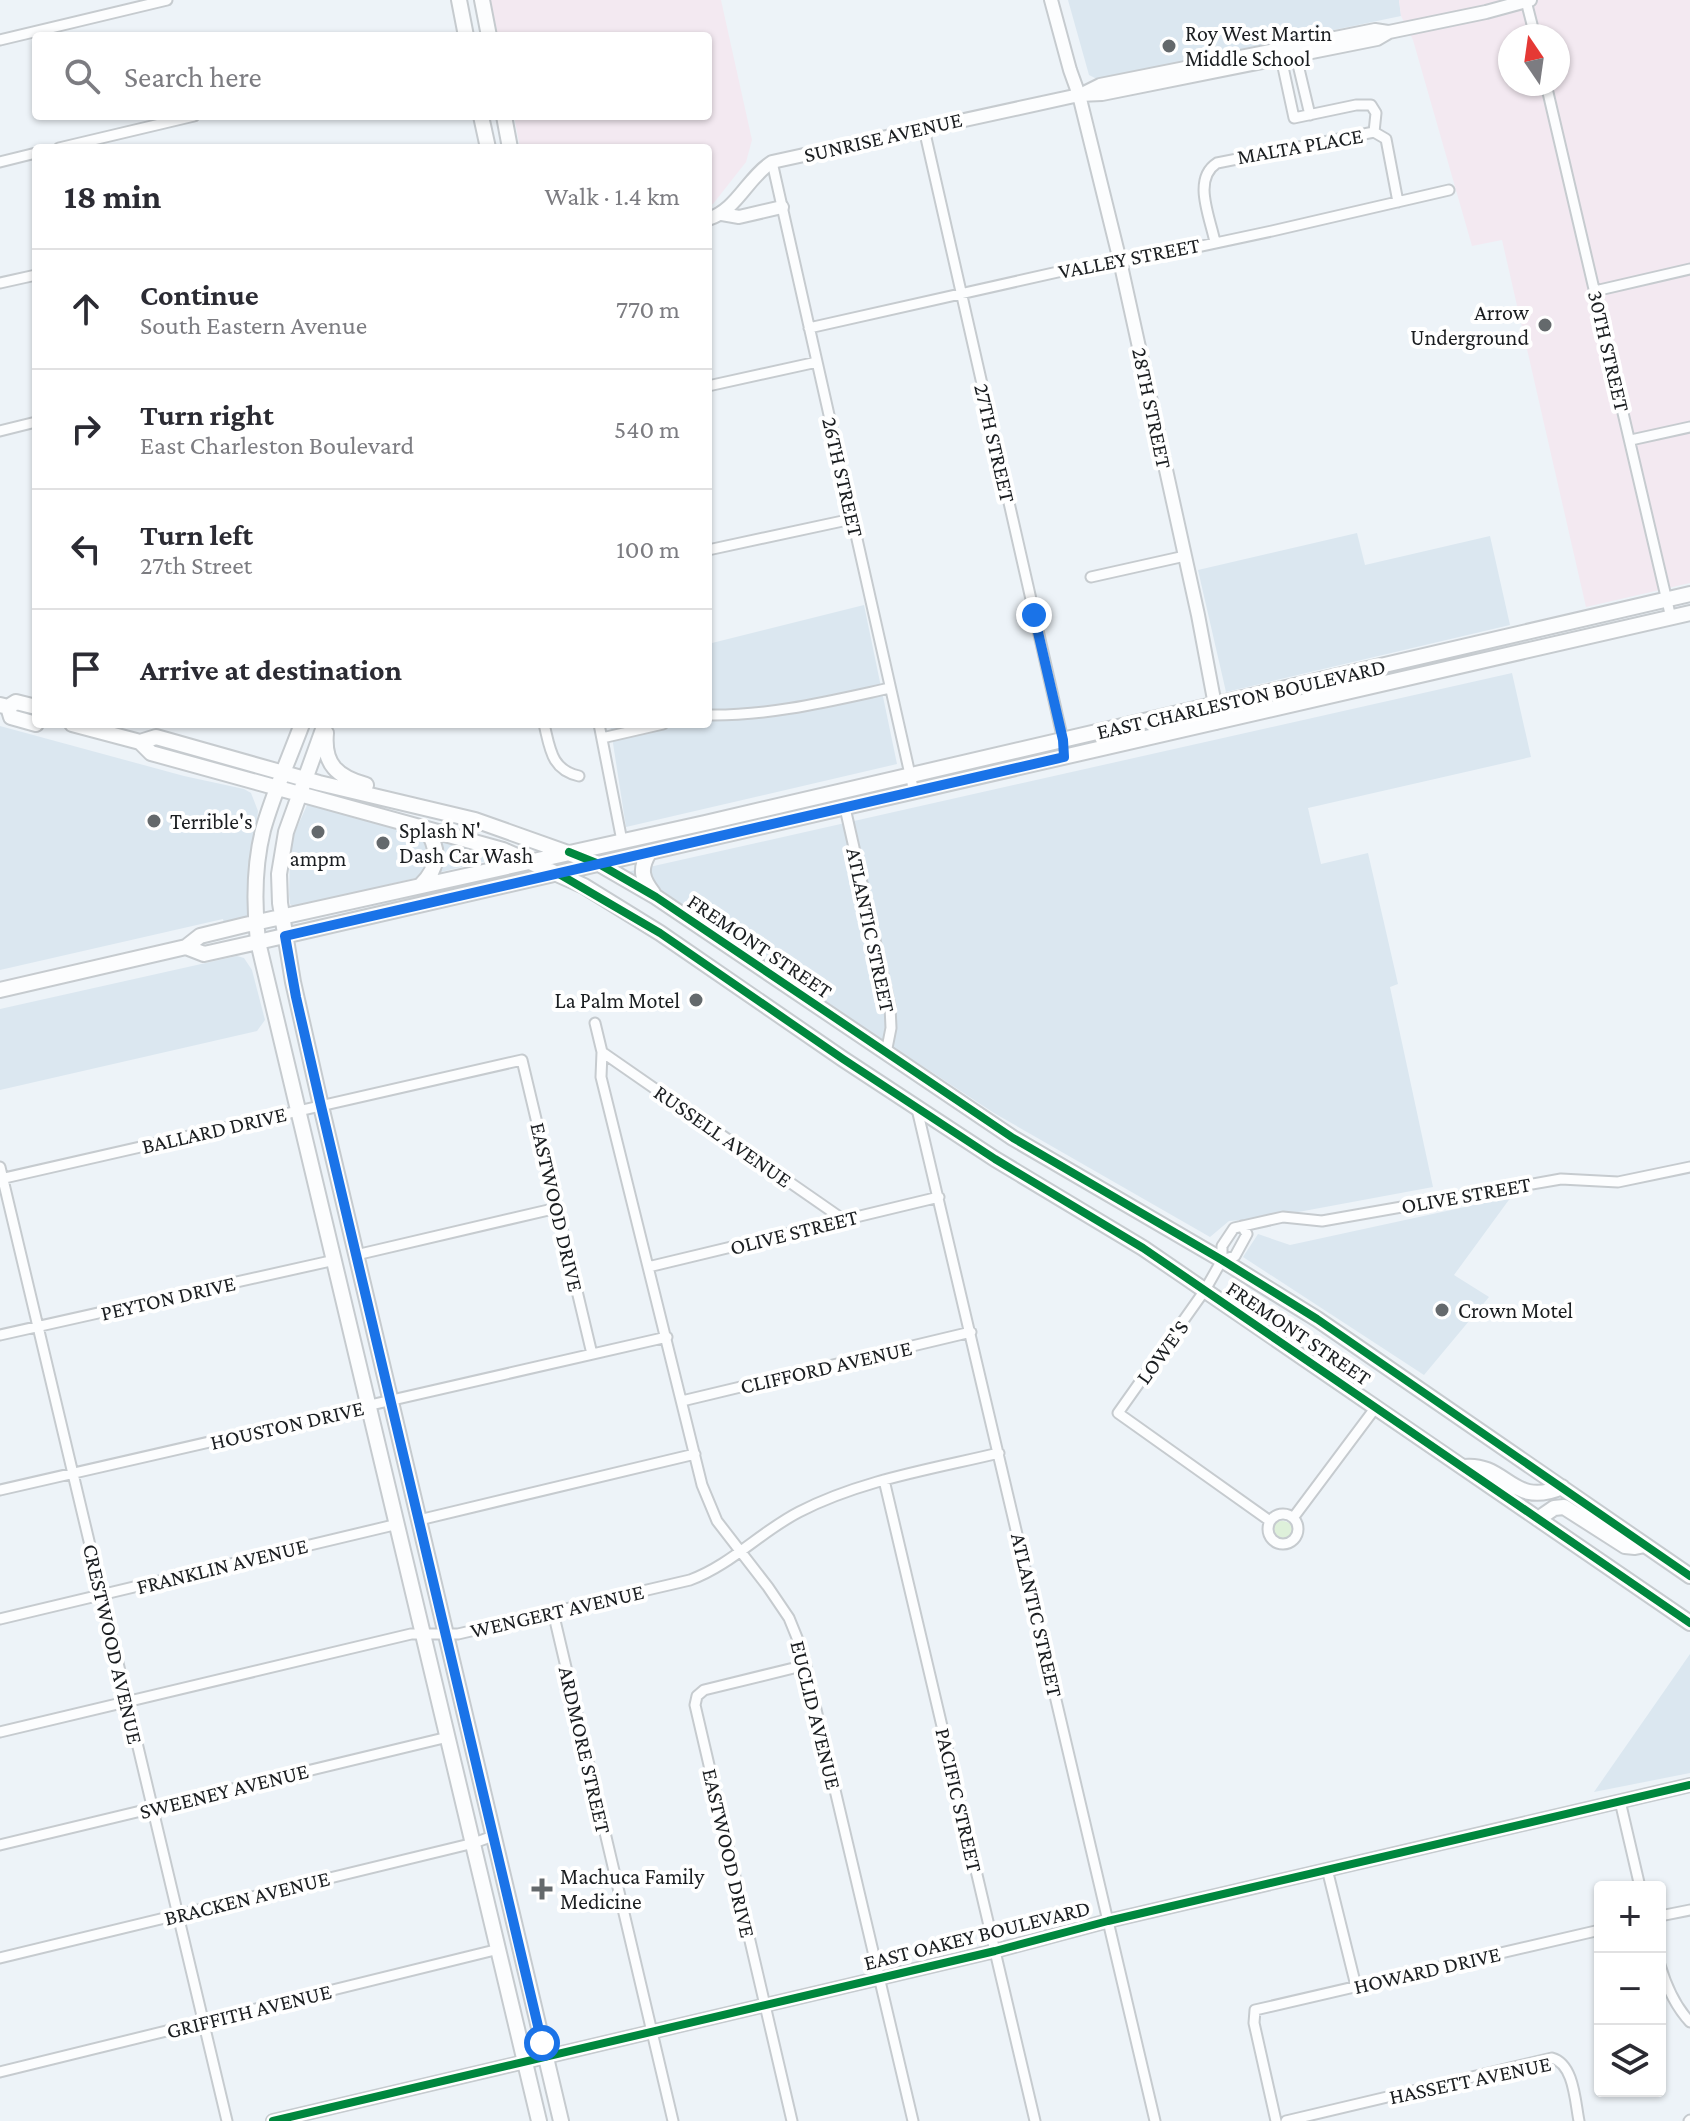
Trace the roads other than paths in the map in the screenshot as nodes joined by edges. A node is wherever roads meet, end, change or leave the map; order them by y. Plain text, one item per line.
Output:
1 (163, 0) edge
2 (459, 0) edge
3 (482, 0) edge
4 (1051, 0) edge
5 (1059, 0) edge
6 (1528, 0) edge
7 (1533, 24) edge
8 (32, 32) edge
9 (33, 32) edge
10 (465, 32) edge
11 (488, 32) edge
12 (0, 40) edge
13 (1295, 51) junction
14 (1280, 54) junction
15 (1079, 95) junction
16 (1549, 96) edge
17 (1310, 115) junction
18 (177, 120) edge
19 (482, 120) edge
20 (505, 120) edge
21 (924, 129) junction
22 (1374, 132) junction
23 (76, 144) edge
24 (487, 144) edge
25 (509, 144) edge
26 (32, 154) edge
27 (0, 162) edge
28 (772, 162) junction
29 (1449, 190) dead end
30 (1398, 202) junction
31 (782, 207) junction
32 (722, 214) junction
33 (712, 218) edge
34 (1215, 242) junction
35 (1120, 261) junction
36 (1690, 269) edge
37 (32, 276) edge
38 (0, 283) edge
39 (1595, 291) junction
40 (960, 293) junction
41 (809, 328) junction
42 (817, 362) junction
43 (712, 385) edge
44 (32, 423) edge
45 (1690, 427) edge
46 (0, 431) edge
47 (1631, 440) junction
48 (852, 519) junction
49 (712, 549) edge
50 (1185, 556) junction
51 (1091, 577) dead end
52 (1690, 594) edge
53 (1667, 599) junction
54 (1690, 613) edge
55 (1671, 618) junction
56 (1423, 656) junction
57 (1459, 666) junction
58 (1397, 681) junction
59 (890, 688) junction
60 (1215, 705) junction
61 (4, 706) edge
62 (32, 706) edge
63 (712, 715) edge
64 (32, 723) edge
65 (1215, 723) junction
66 (87, 728) edge
67 (301, 728) edge
68 (324, 728) edge
69 (326, 728) edge
70 (545, 728) edge
71 (600, 728) edge
72 (646, 728) edge
73 (602, 738) junction
74 (1063, 740) junction
75 (1064, 757) junction
76 (910, 775) junction
77 (579, 776) dead end
78 (281, 781) junction
79 (302, 787) junction
80 (914, 792) junction
81 (391, 798) junction
82 (845, 808) junction
83 (426, 829) junction
84 (622, 841) junction
85 (569, 852) junction
86 (649, 853) junction
87 (528, 860) junction
88 (599, 864) junction
89 (559, 874) junction
90 (419, 886) junction
91 (656, 897) junction
92 (282, 918) junction
93 (256, 923) junction
94 (285, 936) junction
95 (258, 942) junction
96 (186, 947) junction
97 (0, 990) edge
98 (595, 1023) dead end
99 (602, 1052) junction
100 (886, 1053) junction
101 (522, 1060) joint
102 (321, 1106) junction
103 (917, 1109) junction
104 (299, 1110) junction
105 (0, 1167) edge
106 (1690, 1167) edge
107 (1, 1178) edge
108 (939, 1197) junction
109 (557, 1208) junction
110 (844, 1220) junction
111 (1242, 1226) junction
112 (356, 1255) junction
113 (335, 1260) junction
114 (1222, 1260) junction
115 (648, 1267) junction
116 (1205, 1290) junction
117 (38, 1327) junction
118 (971, 1332) junction
119 (0, 1335) edge
120 (667, 1337) junction
121 (592, 1354) junction
122 (391, 1401) junction
123 (682, 1401) junction
124 (370, 1406) junction
125 (1376, 1407) junction
126 (999, 1453) junction
127 (695, 1454) junction
128 (1463, 1467) junction
129 (73, 1474) junction
130 (884, 1480) junction
131 (1562, 1487) junction
132 (0, 1490) edge
133 (1293, 1518) junction
134 (1538, 1519) junction
135 (419, 1520) junction
136 (1270, 1521) junction
137 (398, 1524) junction
138 (1645, 1545) junction
139 (740, 1553) junction
140 (1690, 1576) edge
141 (102, 1595) junction
142 (553, 1612) junction
143 (0, 1619) edge
144 (1690, 1623) edge
145 (424, 1634) junction
146 (445, 1634) junction
147 (806, 1665) junction
148 (127, 1702) junction
149 (0, 1732) edge
150 (448, 1737) junction
151 (1690, 1785) edge
152 (1620, 1801) junction
153 (152, 1809) junction
154 (493, 1836) junction
155 (474, 1843) junction
156 (0, 1845) edge
157 (1327, 1869) junction
158 (1639, 1881) edge
159 (1690, 1910) edge
160 (1666, 1915) edge
161 (178, 1916) junction
162 (1108, 1921) junction
163 (1594, 1931) edge
164 (499, 1949) junction
165 (995, 1951) junction
166 (0, 1958) edge
167 (879, 1978) junction
168 (1666, 1985) edge
169 (1356, 1986) junction
170 (764, 2005) junction
171 (1690, 2022) edge
172 (203, 2023) junction
173 (652, 2031) junction
174 (545, 2056) junction
175 (525, 2061) junction
176 (0, 2072) edge
177 (227, 2121) edge
178 (273, 2121) edge
179 (539, 2121) edge
180 (561, 2121) edge
181 (673, 2121) edge
182 (792, 2121) edge
183 (913, 2121) edge
184 (1035, 2121) edge
185 (1155, 2121) edge
186 (1276, 2121) edge
187 (1286, 2121) edge
188 (1579, 2121) edge

1 - 9 street
2 - 10 main road
3 - 11 main road
4 - 15 street, 28TH STREET
5 - 15 street, 28TH STREET
6 - 7 street
6 - 13 street, SUNRISE AVENUE
8 - 12 street
13 - 14 street, SUNRISE AVENUE
13 - 17 street
14 - 15 street, SUNRISE AVENUE
14 - 17 street
15 - 21 street, SUNRISE AVENUE
15 - 35 street, 28TH STREET
16 - 39 street, 30TH STREET
17 - 22 street
18 - 23 street
19 - 24 main road
20 - 25 main road
21 - 28 street, SUNRISE AVENUE
21 - 40 street, 27TH STREET
22 - 30 street
22 - 34 street, MALTA PLACE
26 - 27 street
28 - 31 street, 26TH STREET
28 - 32 street
29 - 30 street, VALLEY STREET
30 - 34 street, VALLEY STREET
31 - 32 street
31 - 41 street, 26TH STREET
32 - 33 street
34 - 35 street, VALLEY STREET
35 - 40 street, VALLEY STREET
35 - 50 street, 28TH STREET
36 - 39 street
37 - 38 street
39 - 47 street, 30TH STREET
40 - 41 street, VALLEY STREET
40 - 74 street, 27TH STREET
41 - 42 street, 26TH STREET
42 - 43 street
42 - 48 street, 26TH STREET
44 - 46 street
45 - 47 street
47 - 53 street, 30TH STREET
48 - 49 street
48 - 59 street, 26TH STREET
50 - 51 street
50 - 60 street, 28TH STREET
52 - 53 main road, EAST CHARLESTON BOULEVARD
53 - 55 street, 30TH STREET
53 - 56 main road, EAST CHARLESTON BOULEVARD
54 - 55 main road, EAST CHARLESTON BOULEVARD
55 - 57 main road, EAST CHARLESTON BOULEVARD
56 - 57 main road
56 - 58 main road
56 - 60 main road, EAST CHARLESTON BOULEVARD
57 - 58 main road, EAST CHARLESTON BOULEVARD
58 - 65 main road, EAST CHARLESTON BOULEVARD
59 - 63 street
59 - 76 street, 26TH STREET
60 - 65 street, 28TH STREET
60 - 74 main road, EAST CHARLESTON BOULEVARD
61 - 62 main road
61 - 64 main road
65 - 75 main road, EAST CHARLESTON BOULEVARD
66 - 78 main road, FREMONT STREET
67 - 78 main road
68 - 79 main road
69 - 81 main road
70 - 77 street
71 - 73 street
72 - 73 street
73 - 84 street
74 - 75 street, 27TH STREET
74 - 76 main road, EAST CHARLESTON BOULEVARD
75 - 80 main road, EAST CHARLESTON BOULEVARD
76 - 80 street, 26TH STREET
76 - 84 main road, EAST CHARLESTON BOULEVARD
78 - 79 main road, FREMONT STREET
78 - 93 main road
79 - 81 main road, FREMONT STREET
79 - 83 main road, FREMONT STREET
79 - 92 main road
80 - 82 main road, EAST CHARLESTON BOULEVARD
81 - 85 main road, FREMONT STREET
82 - 86 main road, EAST CHARLESTON BOULEVARD
82 - 100 street, ATLANTIC STREET
83 - 87 main road, FREMONT STREET
83 - 90 main road
84 - 85 main road, EAST CHARLESTON BOULEVARD
85 - 87 main road, EAST CHARLESTON BOULEVARD
85 - 88 main road, FREMONT STREET
86 - 88 main road, EAST CHARLESTON BOULEVARD
86 - 91 main road
87 - 89 main road, FREMONT STREET
87 - 90 main road, EAST CHARLESTON BOULEVARD
88 - 89 main road, EAST CHARLESTON BOULEVARD
88 - 91 main road, FREMONT STREET
89 - 94 main road, EAST CHARLESTON BOULEVARD
89 - 103 main road, FREMONT STREET
90 - 92 main road, EAST CHARLESTON BOULEVARD
91 - 100 main road, FREMONT STREET
92 - 93 main road, EAST CHARLESTON BOULEVARD
92 - 94 main road
93 - 95 main road
93 - 96 main road, EAST CHARLESTON BOULEVARD
94 - 95 main road, EAST CHARLESTON BOULEVARD
94 - 102 main road
95 - 96 main road, EAST CHARLESTON BOULEVARD
95 - 104 main road
96 - 97 main road, EAST CHARLESTON BOULEVARD
98 - 99 street, EUCLID AVENUE
99 - 110 street, RUSSELL AVENUE
99 - 115 street, EUCLID AVENUE
100 - 114 main road, FREMONT STREET
101 - 102 street, BALLARD DRIVE
101 - 109 street, EASTWOOD DRIVE
102 - 104 street, BALLARD DRIVE
102 - 112 main road
103 - 108 street, ATLANTIC STREET
103 - 116 main road, FREMONT STREET
104 - 107 street, BALLARD DRIVE
104 - 113 main road
105 - 107 street, CRESTWOOD AVENUE
106 - 111 street, OLIVE STREET
107 - 117 street, CRESTWOOD AVENUE
108 - 110 street, OLIVE STREET
108 - 118 street, ATLANTIC STREET
109 - 112 street
109 - 121 street, EASTWOOD DRIVE
110 - 115 street, OLIVE STREET
111 - 114 street
111 - 114 street
112 - 122 main road
113 - 117 street, PEYTON DRIVE
113 - 124 main road
114 - 116 street
114 - 131 main road, FREMONT STREET
115 - 120 street, EUCLID AVENUE
116 - 125 main road, FREMONT STREET
116 - 136 street, LOWE'S
117 - 119 street, PEYTON DRIVE
117 - 129 street, CRESTWOOD AVENUE
118 - 123 street, CLIFFORD AVENUE
118 - 126 street, ATLANTIC STREET
120 - 121 street, HOUSTON DRIVE
120 - 123 street, EUCLID AVENUE
121 - 122 street, HOUSTON DRIVE
122 - 124 street, HOUSTON DRIVE
122 - 135 main road
123 - 127 street, EUCLID AVENUE
124 - 129 street, HOUSTON DRIVE
124 - 137 main road
125 - 128 main road, FREMONT STREET
125 - 133 street
126 - 130 street, WENGERT AVENUE
126 - 162 street, ATLANTIC STREET
127 - 135 street
127 - 139 street, EUCLID AVENUE
128 - 131 main road
128 - 134 main road, FREMONT STREET
129 - 132 street, HOUSTON DRIVE
129 - 141 street, CRESTWOOD AVENUE
130 - 139 street, WENGERT AVENUE
130 - 165 street, PACIFIC STREET
131 - 138 main road, FREMONT STREET
133 - 136 street
133 - 136 street
134 - 138 main road
134 - 144 main road, FREMONT STREET
135 - 146 main road
137 - 141 street, FRANKLIN AVENUE
137 - 145 main road
138 - 140 main road, FREMONT STREET
139 - 142 street, WENGERT AVENUE
139 - 147 street, EUCLID AVENUE
141 - 143 street, FRANKLIN AVENUE
141 - 148 street, CRESTWOOD AVENUE
142 - 146 street, WENGERT AVENUE
142 - 173 street, ARDMORE STREET
145 - 146 street, WENGERT AVENUE
145 - 148 street, WENGERT AVENUE
145 - 150 main road
146 - 154 main road
147 - 167 street, EUCLID AVENUE
147 - 170 street, EASTWOOD DRIVE
148 - 149 street, WENGERT AVENUE
148 - 153 street, CRESTWOOD AVENUE
150 - 153 street, SWEENEY AVENUE
150 - 155 main road
151 - 152 street, EAST OAKEY BOULEVARD
152 - 157 street, EAST OAKEY BOULEVARD
152 - 158 street
153 - 156 street, SWEENEY AVENUE
153 - 161 street, CRESTWOOD AVENUE
154 - 155 street, BRACKEN AVENUE
154 - 174 main road
155 - 161 street, BRACKEN AVENUE
155 - 164 main road
157 - 162 street, EAST OAKEY BOULEVARD
157 - 169 street
159 - 160 street
161 - 166 street, BRACKEN AVENUE
161 - 172 street, CRESTWOOD AVENUE
162 - 165 street, EAST OAKEY BOULEVARD
162 - 185 street, ATLANTIC STREET
163 - 169 street, HOWARD DRIVE
164 - 172 street, GRIFFITH AVENUE
164 - 175 main road
165 - 167 street, EAST OAKEY BOULEVARD
165 - 184 street, PACIFIC STREET
167 - 170 street, EAST OAKEY BOULEVARD
167 - 183 street, EUCLID AVENUE
168 - 171 street
169 - 186 street, HOWARD DRIVE
170 - 173 street, EAST OAKEY BOULEVARD
170 - 182 street, EASTWOOD DRIVE
172 - 176 street, GRIFFITH AVENUE
172 - 177 street, CRESTWOOD AVENUE
173 - 174 street, EAST OAKEY BOULEVARD
173 - 181 street, ARDMORE STREET
174 - 175 street, EAST OAKEY BOULEVARD
174 - 180 main road
175 - 178 street, EAST OAKEY BOULEVARD
175 - 179 main road
187 - 188 street, HASSETT AVENUE

